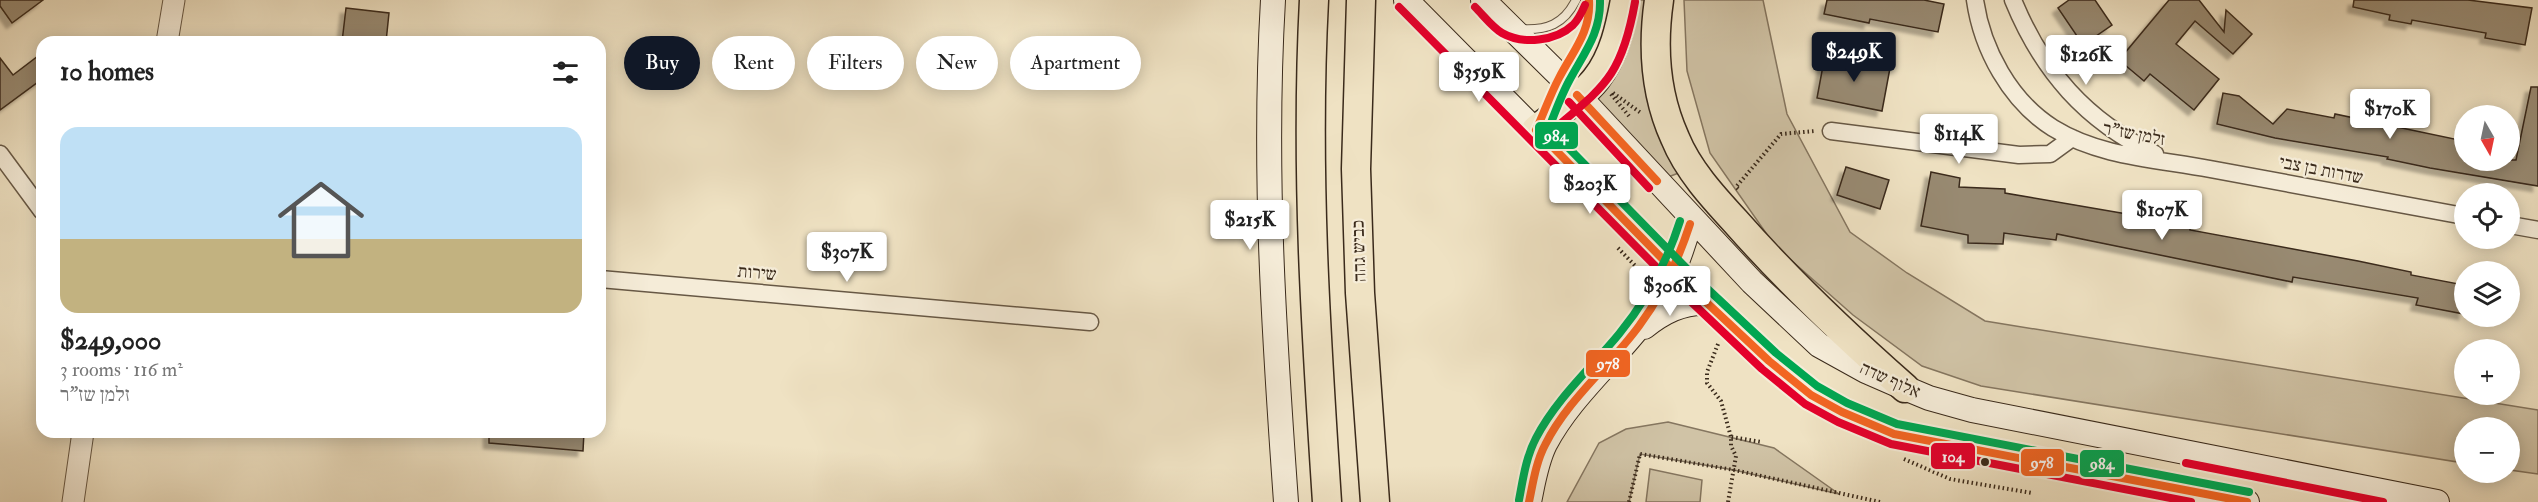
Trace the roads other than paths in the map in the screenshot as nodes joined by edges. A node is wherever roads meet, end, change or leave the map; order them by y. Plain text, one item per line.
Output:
1 (174, 0) edge
2 (1273, 0) edge
3 (1314, 0) edge
4 (1361, 0) edge
5 (1406, 0) edge
6 (1483, 0) edge
7 (1576, 0) edge
8 (1589, 0) edge
9 (1625, 0) edge
10 (1659, 0) edge
11 (1975, 0) edge
12 (2013, 0) edge
13 (1507, 24) junction
14 (169, 36) edge
15 (1578, 84) junction
16 (1536, 130) junction
17 (1831, 131) road end
18 (2072, 138) junction
19 (0, 154) edge
20 (2170, 161) junction
21 (36, 203) edge
22 (2454, 214) edge
23 (1691, 219) junction
24 (2520, 227) edge
25 (2538, 230) edge
26 (1673, 271) junction
27 (606, 280) edge
28 (1706, 303) junction
29 (1090, 322) dead end
30 (1628, 340) junction
31 (1905, 388) junction
32 (82, 438) edge
33 (73, 502) edge
34 (1286, 502) edge
35 (1328, 502) edge
36 (1375, 502) edge
37 (1529, 502) edge
38 (2247, 502) edge
39 (2437, 502) edge

1 - 14 street
2 - 34 main road
3 - 35 highway
4 - 36 highway, כביש גהה
5 - 16 main road
6 - 13 main road, אלוף שדה
7 - 13 lane
8 - 15 lane
9 - 15 highway
10 - 31 highway
11 - 18 street, זלמן שז"ר
12 - 20 street, זלמן שז"ר
13 - 15 main road, אלוף שדה
15 - 16 highway
15 - 23 main road, אלוף שדה
16 - 26 main road
17 - 18 street
18 - 20 street, זלמן שז"ר
19 - 21 street
20 - 22 street, שדרות בן צבי
23 - 26 main road
23 - 31 main road, אלוף שדה
24 - 25 street
26 - 28 main road
26 - 30 main road
27 - 29 street, שירות
28 - 30 main road
28 - 38 main road
30 - 37 main road
31 - 39 main road, אלוף שדה
32 - 33 street

